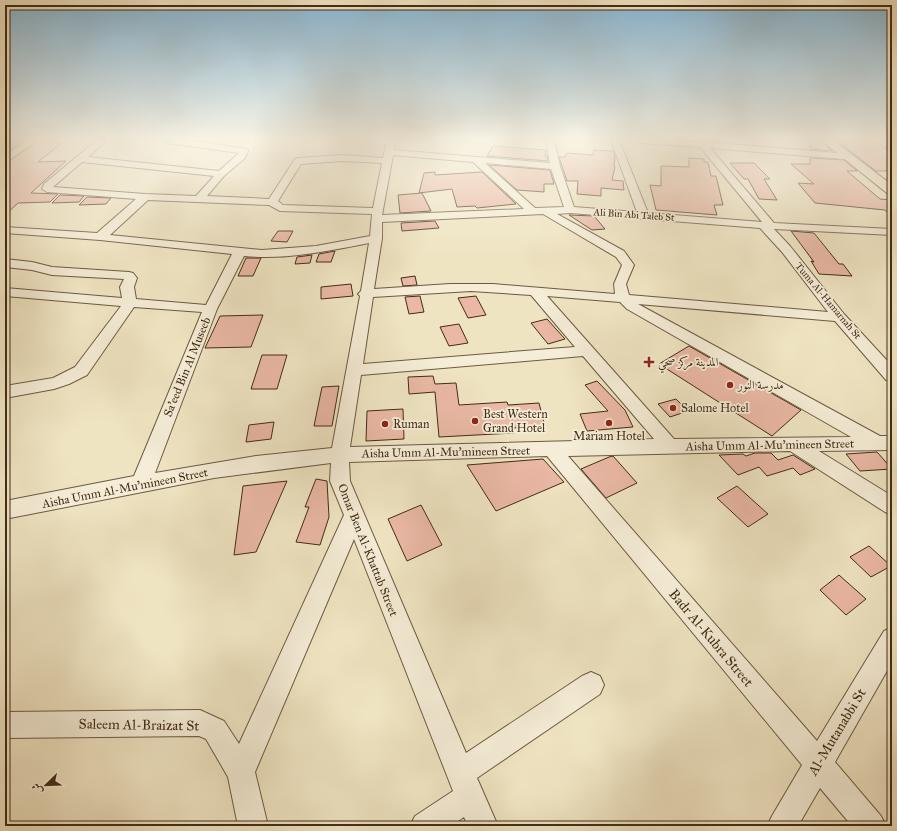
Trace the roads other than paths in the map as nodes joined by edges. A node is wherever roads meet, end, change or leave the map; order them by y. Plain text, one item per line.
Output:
1 (57, 179) edge
2 (217, 179) edge
3 (287, 179) edge
4 (384, 179) edge
5 (498, 179) edge
6 (559, 179) edge
7 (630, 179) edge
8 (729, 179) edge
9 (887, 184) edge
10 (892, 192) edge
11 (145, 197) junction
12 (199, 199) junction
13 (272, 202) junction
14 (570, 210) junction
15 (532, 211) junction
16 (546, 212) junction
17 (377, 215) junction
18 (644, 216) junction
19 (768, 226) junction
20 (5, 230) edge
21 (892, 232) edge
22 (100, 237) junction
23 (376, 238) junction
24 (239, 252) junction
25 (5, 263) edge
26 (535, 291) junction
27 (5, 292) edge
28 (365, 294) junction
29 (623, 298) junction
30 (130, 303) junction
31 (210, 309) junction
32 (839, 317) junction
33 (587, 351) junction
34 (353, 370) junction
35 (889, 370) edge
36 (5, 392) edge
37 (885, 443) edge
38 (793, 444) junction
39 (670, 446) junction
40 (552, 450) junction
41 (340, 455) junction
42 (141, 483) junction
43 (892, 506) edge
44 (5, 510) edge
45 (353, 517) junction
46 (892, 639) edge
47 (591, 685) dead end
48 (5, 725) edge
49 (818, 765) junction
50 (241, 772) junction
51 (466, 785) junction
52 (253, 826) edge
53 (425, 826) edge
54 (484, 826) edge
55 (782, 826) edge
56 (871, 826) edge

1 - 11 street, Ali Bin Abi Taleb St
2 - 12 street
3 - 13 street
4 - 17 street, Omar Ben Al-Khattab Street
5 - 15 street
6 - 14 street
7 - 18 street
8 - 19 street, Tuma Al-Hamarnah St
9 - 10 main road
11 - 12 street, Ali Bin Abi Taleb St
11 - 22 street
12 - 13 street, Ali Bin Abi Taleb St
13 - 17 street, Ali Bin Abi Taleb St
14 - 16 street, Ali Bin Abi Taleb St
14 - 18 street, Ali Bin Abi Taleb St
15 - 16 street, Ali Bin Abi Taleb St
15 - 17 street, Ali Bin Abi Taleb St
16 - 29 street
17 - 23 street, Omar Ben Al-Khattab Street
18 - 19 street, Ali Bin Abi Taleb St
19 - 21 street, Ali Bin Abi Taleb St
19 - 32 street, Tuma Al-Hamarnah St
20 - 22 street
22 - 24 street
23 - 24 street
23 - 28 street, Omar Ben Al-Khattab Street
24 - 31 street, Sa'eed Bin Al Museeb
25 - 30 street
26 - 28 street
26 - 29 street
26 - 33 street
27 - 30 street
28 - 34 street, Omar Ben Al-Khattab Street
29 - 32 street
29 - 37 street
30 - 31 street
30 - 36 street
31 - 42 street, Sa'eed Bin Al Museeb
32 - 35 street, Tuma Al-Hamarnah St
33 - 34 street
33 - 39 street
34 - 41 street, Omar Ben Al-Khattab Street
37 - 38 street, Aisha Umm Al-Mu'mineen Street
38 - 39 street, Aisha Umm Al-Mu'mineen Street
38 - 43 street
39 - 40 street, Aisha Umm Al-Mu'mineen Street
40 - 41 street, Aisha Umm Al-Mu'mineen Street
40 - 49 street, Badr Al-Kubra Street
41 - 42 street, Aisha Umm Al-Mu'mineen Street
41 - 45 street, Omar Ben Al-Khattab Street
42 - 44 street, Aisha Umm Al-Mu'mineen Street
45 - 50 street
45 - 51 street, Omar Ben Al-Khattab Street
46 - 49 street, Al-Mutanabbi St
47 - 51 street
48 - 50 street, Saleem Al-Braizat St
49 - 55 street, Al-Mutanabbi St
49 - 56 street, Badr Al-Kubra Street
50 - 52 street, Saleem Al-Braizat St
51 - 53 street
51 - 54 street, Omar Ben Al-Khattab Street

